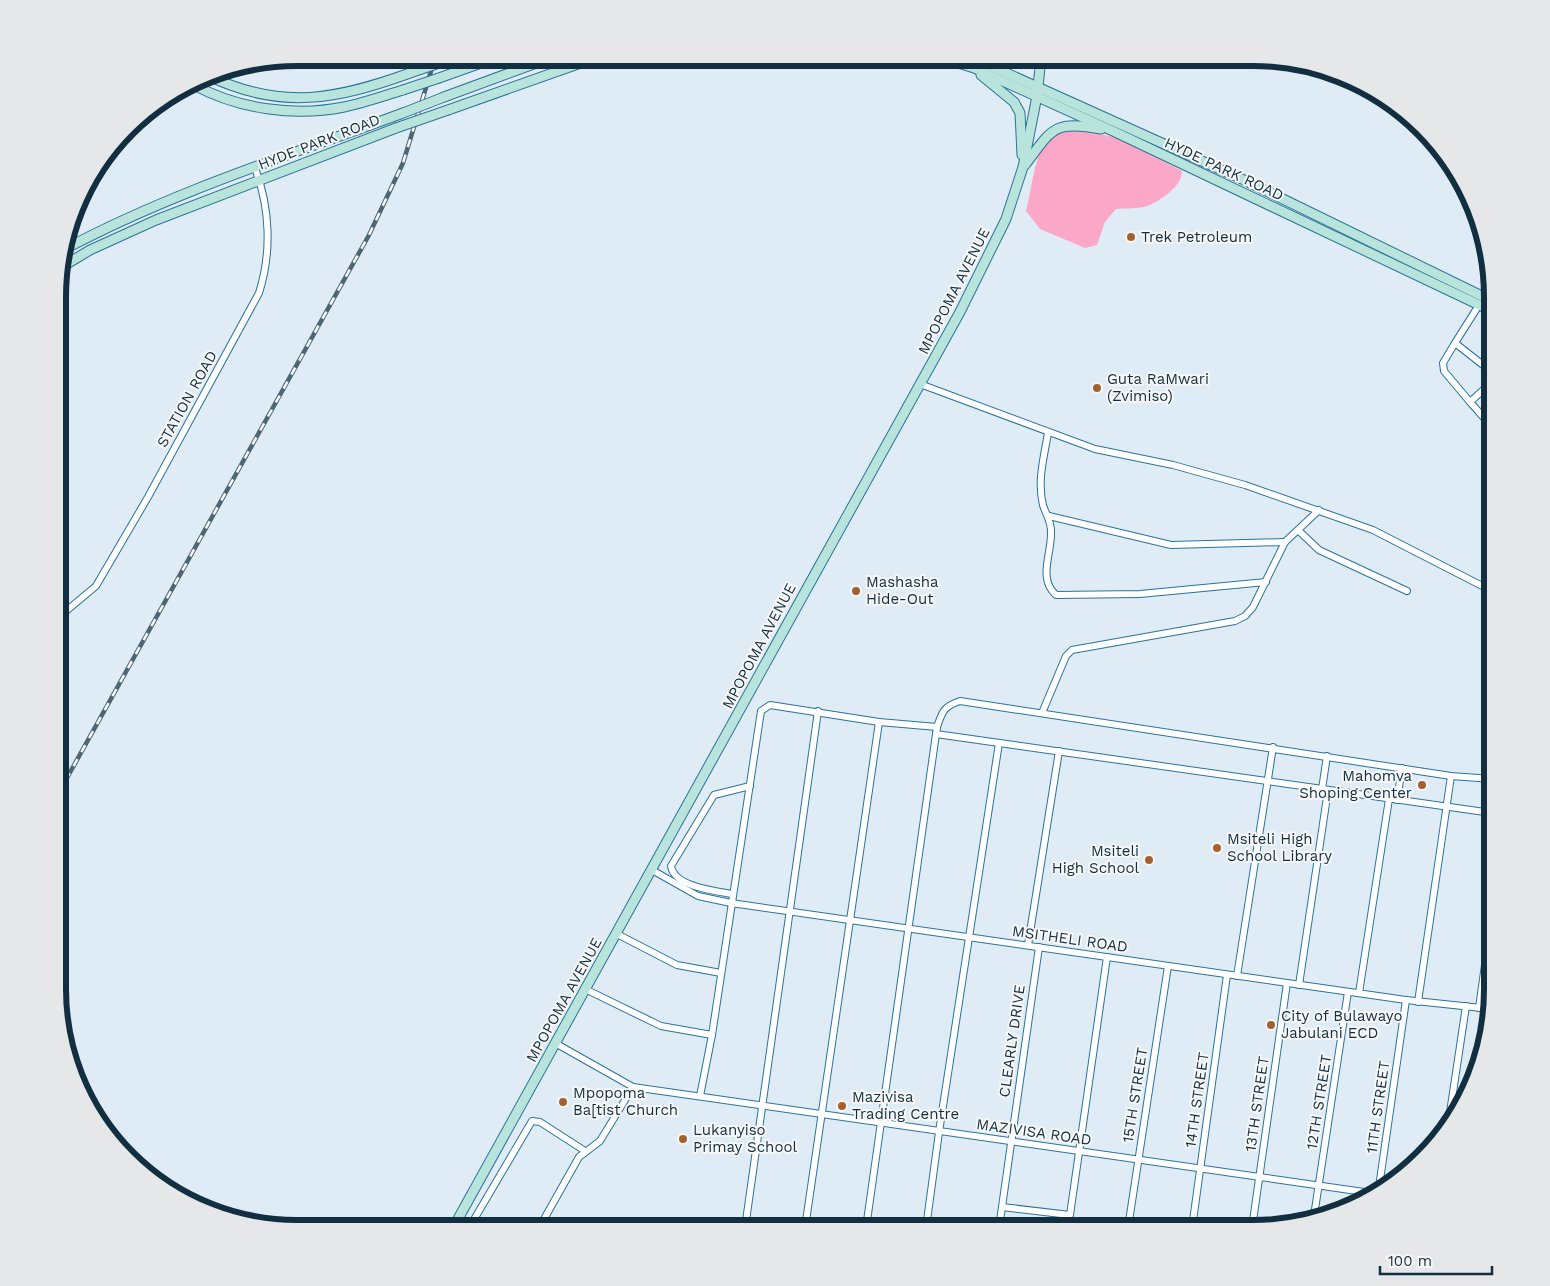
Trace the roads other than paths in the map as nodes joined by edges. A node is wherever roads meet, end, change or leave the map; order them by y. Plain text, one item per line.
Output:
1 (430, 66) edge
2 (473, 66) edge
3 (528, 66) edge
4 (572, 66) edge
5 (968, 66) edge
6 (992, 66) edge
7 (1040, 66) edge
8 (974, 68) junction
9 (219, 80) edge
10 (1038, 86) junction
11 (200, 88) edge
12 (1037, 96) junction
13 (1115, 132) junction
14 (1023, 167) junction
15 (255, 168) junction
16 (259, 180) junction
17 (72, 245) edge
18 (69, 263) edge
19 (1484, 297) edge
20 (1479, 305) junction
21 (1484, 307) edge
22 (1455, 343) junction
23 (1484, 366) edge
24 (920, 384) junction
25 (1484, 389) edge
26 (1470, 402) junction
27 (1484, 418) edge
28 (1048, 433) junction
29 (1320, 510) junction
30 (1049, 516) junction
31 (1299, 531) junction
32 (1286, 542) junction
33 (1266, 582) junction
34 (1484, 587) edge
35 (1407, 591) dead end
36 (66, 611) edge
37 (818, 711) junction
38 (1042, 713) junction
39 (880, 722) junction
40 (937, 731) junction
41 (999, 743) junction
42 (1273, 747) junction
43 (1059, 751) junction
44 (1327, 756) junction
45 (1402, 768) junction
46 (1451, 776) junction
47 (1484, 778) edge
48 (1268, 781) junction
49 (750, 786) junction
50 (1325, 789) junction
51 (1389, 799) junction
52 (1397, 800) junction
53 (1447, 806) junction
54 (1484, 812) edge
55 (652, 870) junction
56 (733, 894) junction
57 (731, 903) junction
58 (790, 910) junction
59 (849, 919) junction
60 (910, 928) junction
61 (617, 934) junction
62 (968, 936) junction
63 (1028, 945) junction
64 (1039, 947) junction
65 (1107, 957) junction
66 (1168, 966) junction
67 (1484, 972) edge
68 (721, 973) junction
69 (1227, 975) junction
70 (1237, 976) junction
71 (1287, 983) junction
72 (1299, 985) junction
73 (585, 989) junction
74 (1348, 992) junction
75 (1359, 994) junction
76 (1406, 1000) junction
77 (1418, 1002) junction
78 (1466, 1006) junction
79 (1479, 1008) junction
80 (1483, 1008) edge
81 (712, 1035) junction
82 (555, 1043) junction
83 (633, 1087) junction
84 (700, 1096) junction
85 (762, 1106) junction
86 (1451, 1108) edge
87 (822, 1114) junction
88 (879, 1123) junction
89 (939, 1132) junction
90 (1010, 1141) junction
91 (1079, 1151) junction
92 (585, 1152) junction
93 (1138, 1160) junction
94 (1200, 1168) junction
95 (1259, 1177) junction
96 (1380, 1182) edge
97 (1319, 1185) junction
98 (1363, 1192) edge
99 (1002, 1207) junction
100 (1315, 1212) edge
101 (457, 1220) edge
102 (474, 1220) edge
103 (544, 1220) edge
104 (746, 1220) edge
105 (806, 1220) edge
106 (867, 1220) edge
107 (927, 1220) edge
108 (1000, 1220) edge
109 (1129, 1220) edge
110 (1193, 1220) edge
111 (1253, 1220) edge

1 - 9 street, bridge
2 - 11 street, bridge
3 - 15 street, HYDE PARK ROAD, bridge
4 - 16 street, HYDE PARK ROAD, bridge
5 - 8 street, HYDE PARK ROAD
6 - 10 street, HYDE PARK ROAD
7 - 10 street, MPOPOMA AVENUE
8 - 12 street, HYDE PARK ROAD
8 - 14 street
10 - 12 street, MPOPOMA AVENUE
10 - 19 street, HYDE PARK ROAD
12 - 13 street, HYDE PARK ROAD
12 - 14 street, MPOPOMA AVENUE
13 - 14 street
13 - 20 street, HYDE PARK ROAD
14 - 24 street, MPOPOMA AVENUE
15 - 16 street, STATION ROAD
15 - 17 street, HYDE PARK ROAD
16 - 18 street, HYDE PARK ROAD
16 - 36 street, STATION ROAD
20 - 21 street, HYDE PARK ROAD
20 - 22 street
22 - 23 street
22 - 26 street
24 - 28 street
24 - 55 street, MPOPOMA AVENUE
25 - 26 street
26 - 27 street
28 - 29 street
28 - 30 street
29 - 31 street
29 - 34 street
30 - 32 street
30 - 33 street
31 - 32 street
31 - 35 street
32 - 33 street
33 - 38 street
37 - 39 street
37 - 49 street
37 - 58 street
38 - 40 street
38 - 42 street
39 - 40 street
39 - 59 street
40 - 41 street
40 - 60 street
41 - 43 street
41 - 62 street
42 - 44 street
42 - 48 street
43 - 48 street
43 - 63 street
44 - 45 street
44 - 50 street
45 - 46 street
45 - 52 street
46 - 47 street
46 - 53 street
48 - 50 street
48 - 70 street
49 - 56 street
49 - 56 street
50 - 51 street
50 - 72 street
51 - 52 street
51 - 75 street
52 - 53 street
53 - 54 street
53 - 77 street
55 - 57 street, MSITHELI ROAD
55 - 61 street, MPOPOMA AVENUE
56 - 57 street
57 - 58 street, MSITHELI ROAD
57 - 68 street
58 - 59 street, MSITHELI ROAD
58 - 85 street
59 - 60 street, MSITHELI ROAD
59 - 87 street
60 - 62 street, MSITHELI ROAD
60 - 88 street
61 - 68 street
61 - 73 street, MPOPOMA AVENUE
62 - 63 street, MSITHELI ROAD
62 - 89 street
63 - 64 street, MSITHELI ROAD
64 - 65 street, MSITHELI ROAD
64 - 90 street, CLEARLY DRIVE
65 - 66 street, MSITHELI ROAD
65 - 91 street
66 - 69 street, MSITHELI ROAD
66 - 93 street, 15TH STREET
67 - 79 street
68 - 81 street
69 - 70 street, MSITHELI ROAD
69 - 94 street, 14TH STREET
70 - 71 street, MSITHELI ROAD
71 - 72 street, MSITHELI ROAD
71 - 95 street, 13TH STREET
72 - 74 street, MSITHELI ROAD
73 - 81 street
73 - 82 street, MPOPOMA AVENUE
74 - 75 street, MSITHELI ROAD
74 - 97 street, 12TH STREET
75 - 76 street, MSITHELI ROAD
76 - 77 street, MSITHELI ROAD
76 - 96 street, 11TH STREET
77 - 78 street, MSITHELI ROAD
78 - 79 street, MSITHELI ROAD
78 - 86 street
79 - 80 street, MSITHELI ROAD
81 - 84 street
82 - 83 street, MAZIVISA ROAD
82 - 101 street, MPOPOMA AVENUE
83 - 84 street, MAZIVISA ROAD
83 - 92 street
84 - 85 street, MAZIVISA ROAD
85 - 87 street, MAZIVISA ROAD
85 - 104 street
87 - 88 street, MAZIVISA ROAD
87 - 105 street
88 - 89 street, MAZIVISA ROAD
88 - 106 street
89 - 90 street, MAZIVISA ROAD
89 - 107 street
90 - 91 street, MAZIVISA ROAD
90 - 99 street, CLEARLY DRIVE
91 - 93 street, MAZIVISA ROAD
91 - 99 street
92 - 102 street
92 - 103 street
93 - 94 street, MAZIVISA ROAD
93 - 109 street, 15TH STREET
94 - 95 street, MAZIVISA ROAD
94 - 110 street, 14TH STREET
95 - 97 street, MAZIVISA ROAD
95 - 111 street, 13TH STREET
97 - 98 street, MAZIVISA ROAD
97 - 100 street, 12TH STREET
99 - 108 street, CLEARLY DRIVE

